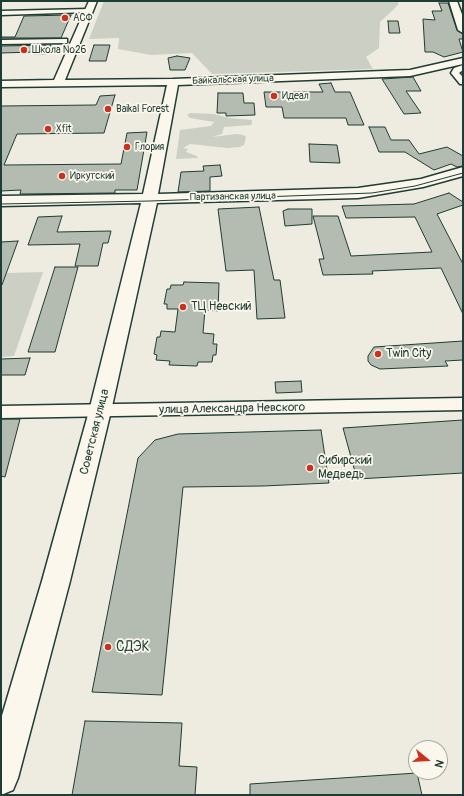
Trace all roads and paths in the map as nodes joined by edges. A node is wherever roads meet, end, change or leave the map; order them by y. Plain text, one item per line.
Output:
1 (93, 1) edge
2 (453, 1) edge
3 (88, 11) junction
4 (1, 12) edge
5 (463, 30) edge
6 (64, 41) dead end
7 (1, 42) edge
8 (463, 61) edge
9 (463, 67) edge
10 (173, 82) junction
11 (463, 82) edge
12 (58, 83) junction
13 (1, 84) edge
14 (463, 171) edge
15 (463, 178) edge
16 (1, 201) edge
17 (149, 202) junction
18 (1, 209) edge
19 (463, 404) edge
20 (1, 412) edge
21 (100, 412) junction
22 (1, 778) edge

1 - 3 street
2 - 5 street
3 - 4 street
3 - 12 street
6 - 7 street
8 - 10 street, Байкальская улица
9 - 11 street
10 - 12 street, Байкальская улица
10 - 17 street, Советская улица
12 - 13 street, Байкальская улица
14 - 17 street, Партизанская улица
15 - 17 street, Партизанская улица
16 - 17 street, Партизанская улица
17 - 18 street, Партизанская улица
17 - 21 street, Советская улица
19 - 21 street, улица Александра Невского
20 - 21 street, улица Александра Невского
21 - 22 street, Советская улица

